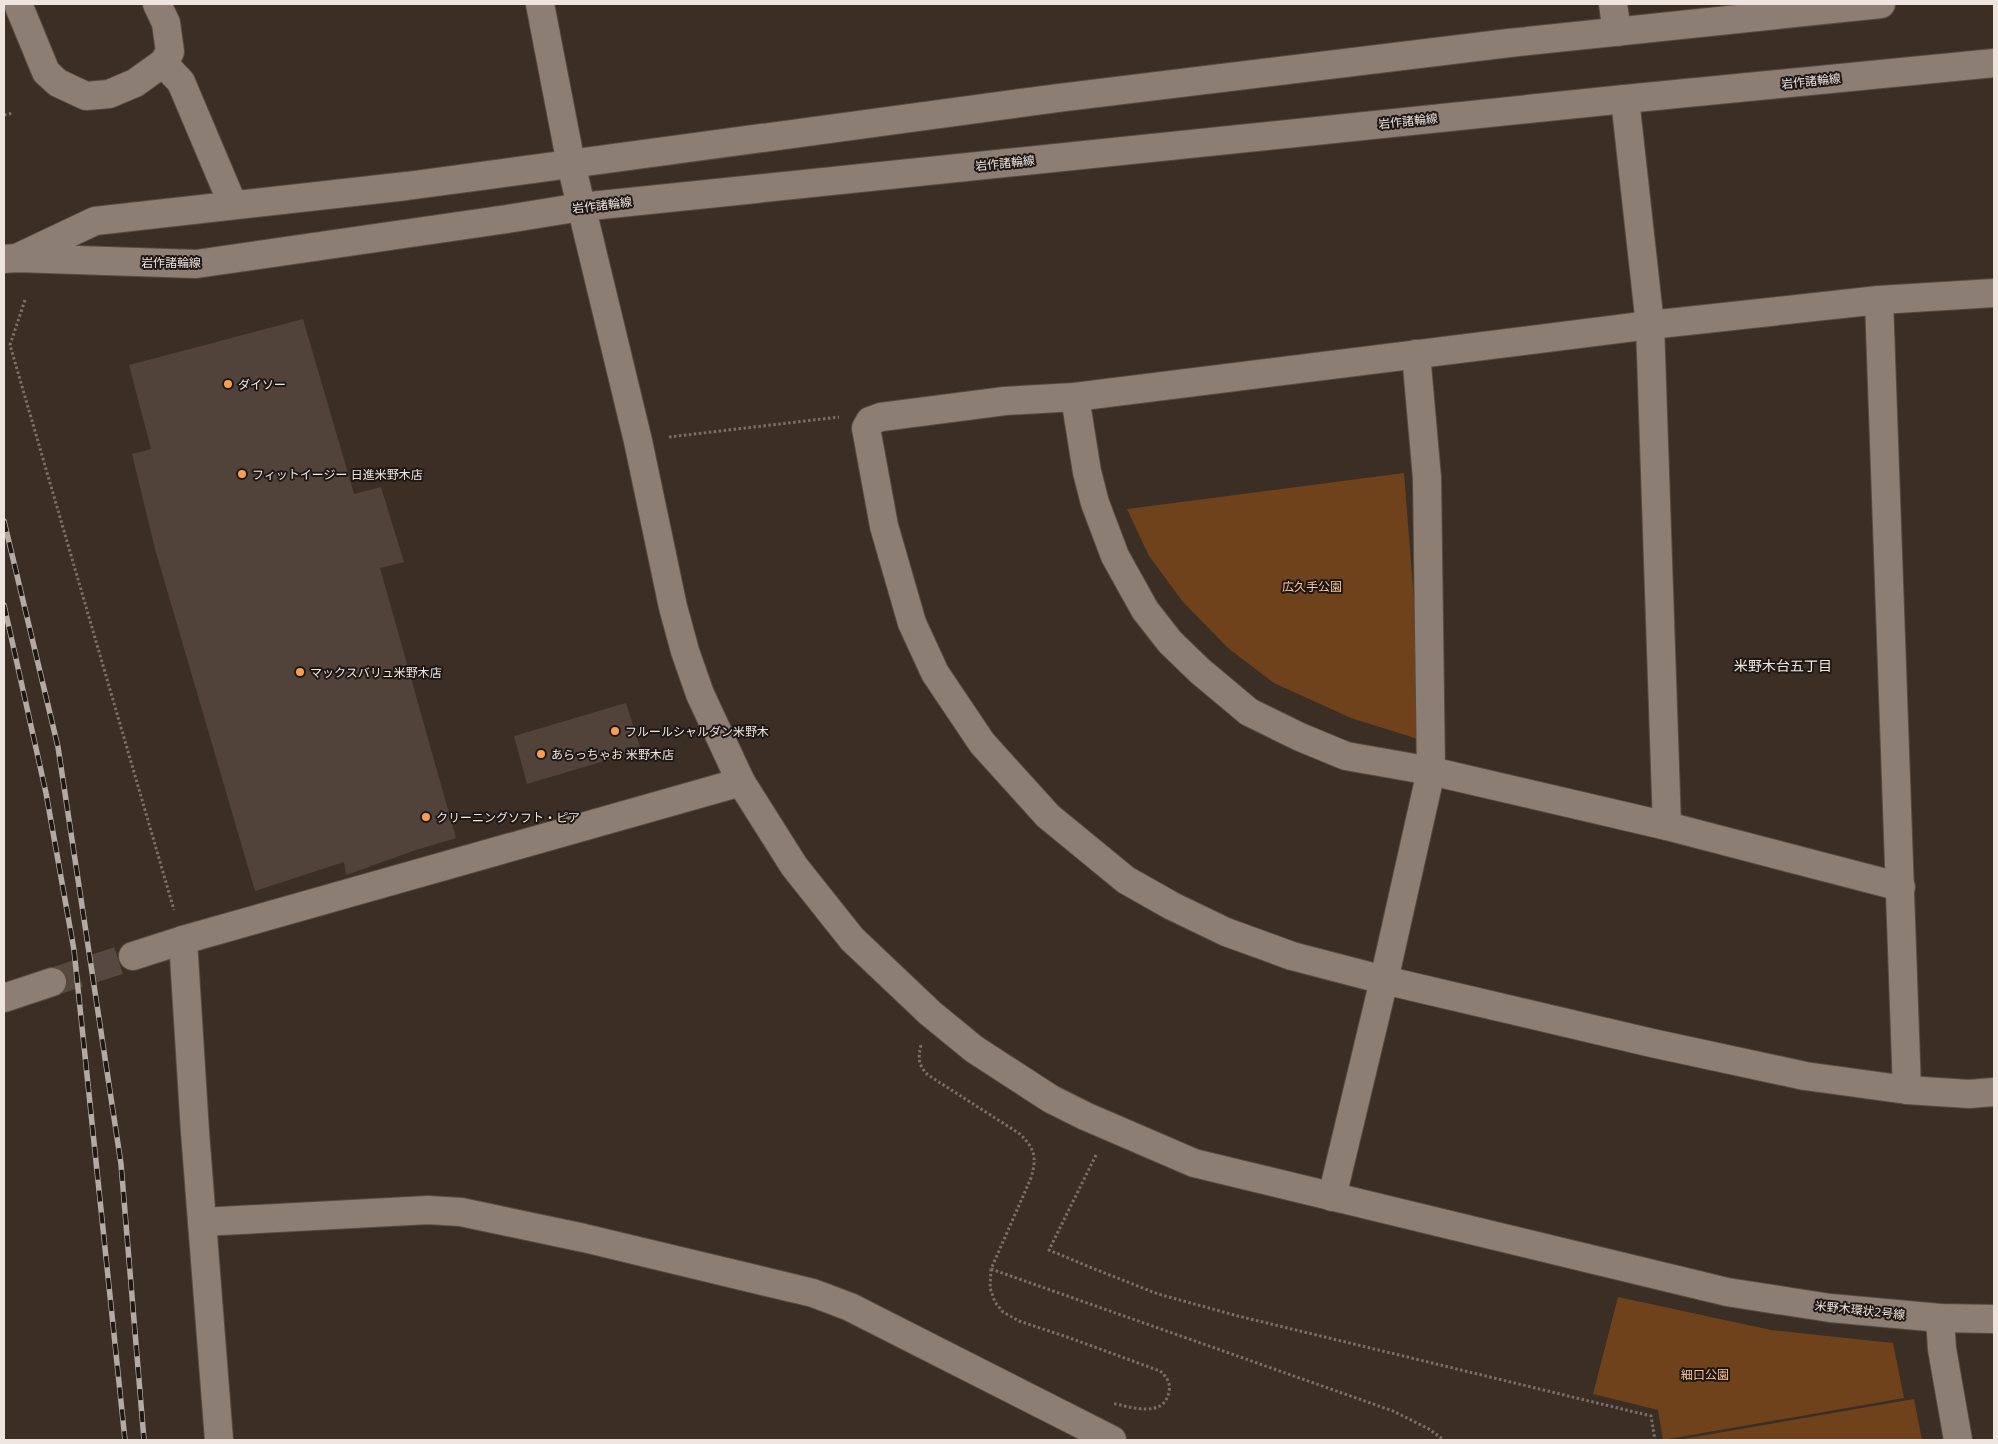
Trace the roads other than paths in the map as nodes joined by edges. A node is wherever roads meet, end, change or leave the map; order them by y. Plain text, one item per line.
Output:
1 (18, 4) edge
2 (157, 4) edge
3 (540, 4) edge
4 (1613, 4) edge
5 (1881, 4) edge
6 (1617, 32) junction
7 (163, 63) junction
8 (1994, 64) edge
9 (1625, 99) junction
10 (571, 164) junction
11 (233, 205) junction
12 (580, 207) junction
13 (10, 258) edge
14 (1994, 293) edge
15 (1879, 300) junction
16 (1650, 325) junction
17 (1416, 354) junction
18 (1075, 397) junction
19 (1431, 772) junction
20 (741, 782) junction
21 (1667, 826) junction
22 (1901, 887) junction
23 (183, 940) junction
24 (133, 956) tunnel mouth
25 (1384, 980) junction
26 (52, 982) tunnel mouth
27 (4, 998) edge
28 (1907, 1090) junction
29 (1994, 1092) edge
30 (1332, 1197) junction
31 (202, 1222) junction
32 (1940, 1318) junction
33 (1994, 1319) edge
34 (220, 1440) edge
35 (1112, 1440) edge
36 (1958, 1440) edge

1 - 7 street
2 - 7 street
3 - 10 street, 米野木環状2号線
4 - 6 street
5 - 6 street, 岩作諸輪線
6 - 10 street, 岩作諸輪線
7 - 11 street
8 - 9 street, 岩作諸輪線
9 - 12 street, 岩作諸輪線
9 - 16 street
10 - 11 street, 岩作諸輪線
10 - 12 street, 米野木環状2号線
11 - 13 street, 岩作諸輪線
12 - 13 street, 岩作諸輪線
12 - 20 street, 米野木環状2号線
14 - 15 street
15 - 16 street
15 - 22 street
16 - 17 street
16 - 21 street
17 - 18 street
17 - 19 street
18 - 19 street
18 - 25 street
19 - 21 street
19 - 25 street
20 - 23 street
20 - 30 street, 米野木環状2号線
21 - 22 street
22 - 28 street
23 - 24 street
23 - 31 street
25 - 28 street
25 - 30 street
26 - 27 street
28 - 29 street
30 - 32 street, 米野木環状2号線
31 - 34 street
31 - 35 street
32 - 33 street, 米野木環状2号線
32 - 36 street

